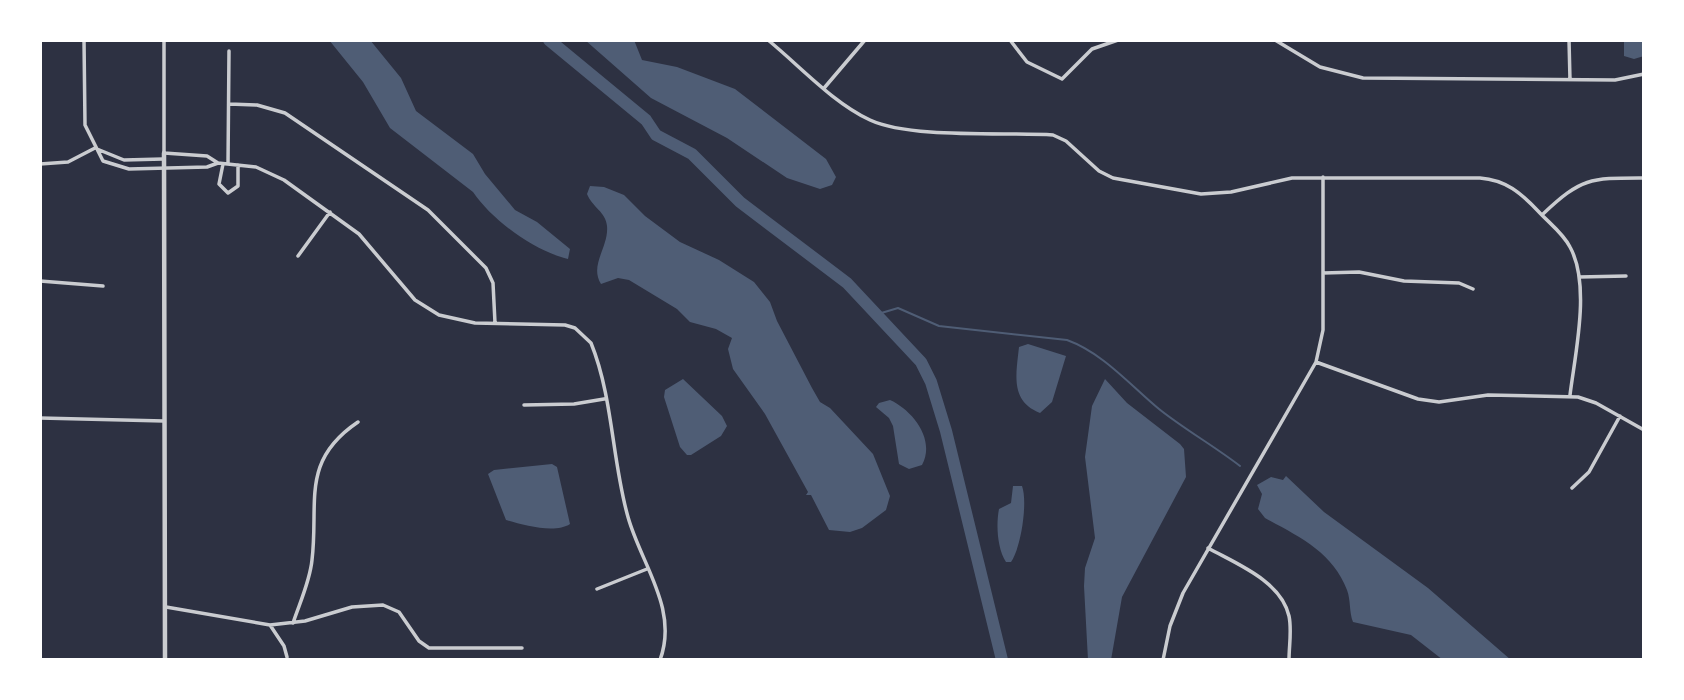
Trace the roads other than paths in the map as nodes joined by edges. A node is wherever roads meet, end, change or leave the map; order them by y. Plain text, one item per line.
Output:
1 (84, 40) edge
2 (164, 40) edge
3 (768, 40) edge
4 (865, 40) edge
5 (1010, 40) edge
6 (1118, 40) edge
7 (1124, 40) edge
8 (1185, 40) edge
9 (1275, 40) edge
10 (1569, 40) edge
11 (229, 51) dead end
12 (1644, 74) edge
13 (1570, 80) junction
14 (825, 87) junction
15 (229, 104) junction
16 (95, 148) junction
17 (164, 156) junction
18 (223, 163) junction
19 (40, 164) edge
20 (238, 165) junction
21 (164, 170) junction
22 (1323, 177) junction
23 (1644, 178) edge
24 (330, 212) junction
25 (1542, 215) junction
26 (298, 257) dead end
27 (1323, 273) junction
28 (1626, 276) dead end
29 (1578, 277) junction
30 (40, 281) edge
31 (103, 286) dead end
32 (1473, 289) dead end
33 (495, 323) junction
34 (1316, 362) junction
35 (1570, 396) junction
36 (604, 399) junction
37 (524, 405) dead end
38 (1620, 416) junction
39 (40, 418) edge
40 (164, 421) junction
41 (358, 422) dead end
42 (1644, 430) edge
43 (1572, 488) dead end
44 (1208, 548) junction
45 (648, 569) junction
46 (597, 589) dead end
47 (166, 607) junction
48 (293, 622) junction
49 (270, 625) junction
50 (522, 648) dead end
51 (287, 657) dead end
52 (165, 660) edge
53 (660, 660) edge
54 (1163, 660) edge
55 (1289, 660) edge

1 - 16 street
2 - 17 street
3 - 14 street
4 - 14 street
5 - 6 street
7 - 8 street
9 - 13 street
10 - 13 street
11 - 15 street
12 - 13 street
14 - 22 street
15 - 18 street
15 - 33 street
16 - 17 street
16 - 19 street
16 - 21 street
17 - 18 street
17 - 21 street
18 - 20 street
18 - 20 street
18 - 21 street
20 - 24 street
21 - 40 street
22 - 25 street
22 - 27 street
23 - 25 street
24 - 26 street
24 - 33 street
25 - 29 street
27 - 32 street
27 - 34 street
28 - 29 street
29 - 35 street
30 - 31 street
33 - 36 street
34 - 35 street
34 - 44 street
35 - 38 street
36 - 37 street
36 - 45 street
38 - 42 street
38 - 43 street
39 - 40 street
40 - 47 street
41 - 48 street
44 - 54 street
44 - 55 street
45 - 46 street
45 - 53 street
47 - 49 street
47 - 52 street
48 - 49 street
48 - 50 street
49 - 51 street

